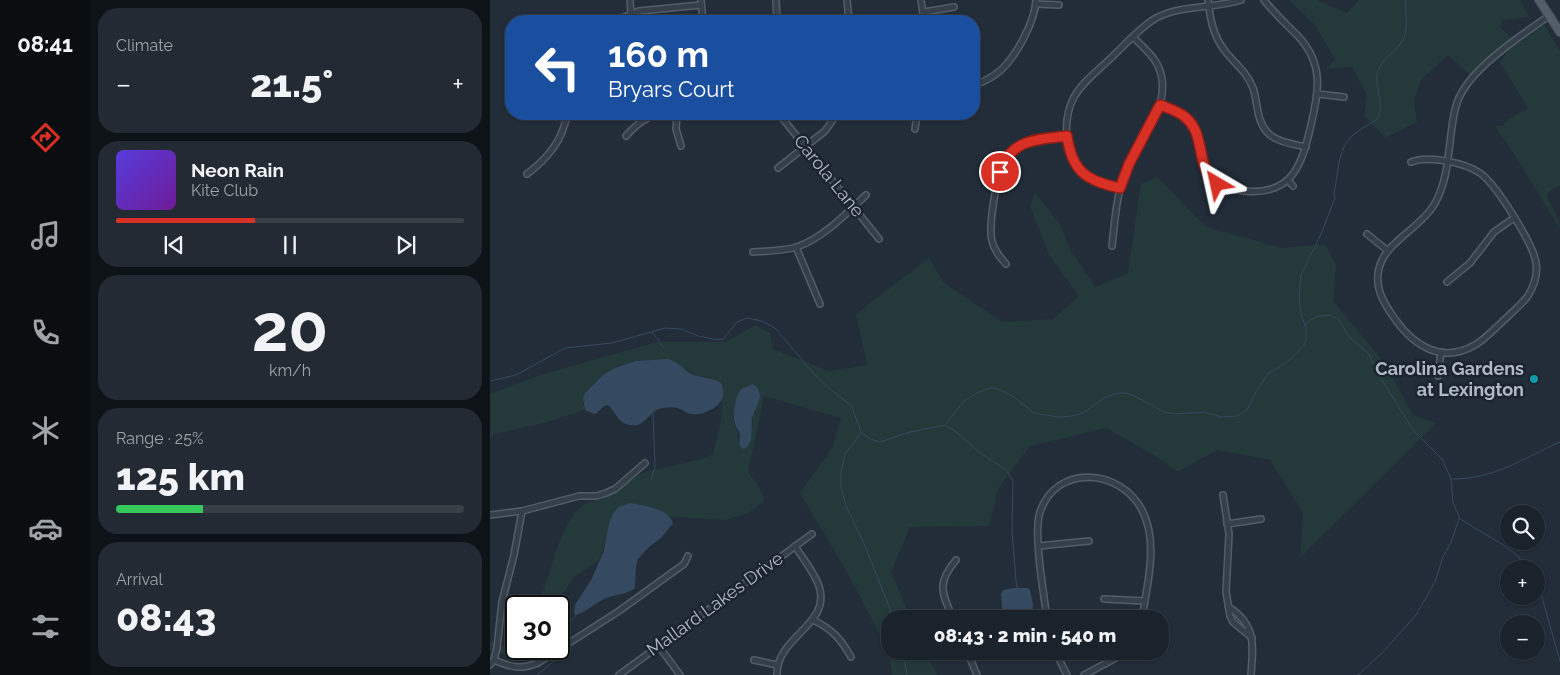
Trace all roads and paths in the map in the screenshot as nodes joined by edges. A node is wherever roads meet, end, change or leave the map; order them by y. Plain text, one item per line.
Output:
1 (630, 0) edge
2 (776, 0) edge
3 (847, 0) edge
4 (921, 0) edge
5 (1241, 0) edge
6 (1264, 0) edge
7 (1539, 0) edge
8 (701, 2) edge
9 (1036, 2) edge
10 (1208, 2) edge
11 (1059, 5) dead end
12 (954, 7) dead end
13 (924, 12) joint
14 (631, 14) joint
15 (702, 15) edge
16 (777, 15) edge
17 (848, 15) edge
18 (1550, 16) junction
19 (1560, 32) edge
20 (1133, 37) junction
21 (980, 83) edge
22 (1318, 94) junction
23 (1344, 97) dead end
24 (1160, 105) junction
25 (565, 120) edge
26 (642, 120) edge
27 (677, 120) edge
28 (784, 120) edge
29 (833, 120) edge
30 (916, 120) edge
31 (915, 128) dead end
32 (626, 136) dead end
33 (1067, 136) junction
34 (681, 146) dead end
35 (806, 147) junction
36 (1306, 147) junction
37 (1411, 162) dead end
38 (1448, 163) junction
39 (778, 168) dead end
40 (527, 174) dead end
41 (1288, 180) junction
42 (1293, 186) dead end
43 (1120, 188) junction
44 (866, 195) dead end
45 (853, 207) junction
46 (1514, 218) junction
47 (1367, 234) dead end
48 (879, 239) dead end
49 (1112, 246) dead end
50 (796, 247) junction
51 (1388, 251) junction
52 (754, 252) dead end
53 (1006, 264) dead end
54 (1447, 282) dead end
55 (820, 304) dead end
56 (1441, 352) junction
57 (1438, 376) dead end
58 (645, 463) dead end
59 (1223, 495) dead end
60 (522, 511) junction
61 (490, 515) edge
62 (1261, 519) dead end
63 (1227, 524) junction
64 (812, 534) dead end
65 (1089, 541) dead end
66 (795, 546) junction
67 (1039, 546) junction
68 (688, 556) dead end
69 (956, 560) dead end
70 (1104, 599) dead end
71 (1145, 601) junction
72 (1229, 607) junction
73 (950, 610) edge
74 (1046, 610) edge
75 (1144, 610) edge
76 (813, 620) junction
77 (1252, 638) junction
78 (658, 646) junction
79 (851, 658) dead end
80 (494, 660) junction
81 (754, 660) dead end
82 (971, 660) edge
83 (1060, 660) edge
84 (1112, 660) edge
85 (777, 665) junction
86 (490, 666) edge
87 (619, 675) edge
88 (680, 675) edge
89 (777, 675) edge
90 (977, 675) edge
91 (1067, 675) edge
92 (1084, 675) edge
93 (1251, 675) edge

1 - 14 street
2 - 16 street
3 - 17 street
4 - 13 street
5 - 10 street
6 - 22 street
7 - 18 main road
8 - 14 street
8 - 15 street
9 - 11 street
9 - 21 street
10 - 20 street
10 - 36 street
12 - 13 street
18 - 19 main road
18 - 38 street
20 - 24 street
20 - 33 street
22 - 23 street
22 - 36 street
24 - 41 street
24 - 43 street
25 - 40 street
26 - 32 street
27 - 34 street
28 - 35 street, Carola Lane
29 - 35 street
30 - 31 street
33 - 43 street
33 - 53 street
35 - 39 street
35 - 45 street, Carola Lane
36 - 41 street
37 - 38 street
38 - 46 street
38 - 51 street
41 - 42 street
43 - 49 street
44 - 45 street
45 - 48 street, Carola Lane
45 - 50 street
46 - 54 street
46 - 56 street
47 - 51 street
50 - 52 street
50 - 55 street
51 - 56 street
56 - 57 street
58 - 60 street
59 - 63 street
60 - 61 street
60 - 80 street
62 - 63 street
63 - 72 street
64 - 66 street, Mallard Lakes Drive
65 - 67 street
66 - 76 street
66 - 78 street, Mallard Lakes Drive
67 - 71 street
67 - 74 street
68 - 80 street
69 - 73 street
70 - 71 street
71 - 75 street
72 - 77 street
72 - 77 street
76 - 79 street
76 - 85 street
77 - 93 street
78 - 87 street, Mallard Lakes Drive
78 - 88 street
80 - 86 street
81 - 85 street
82 - 90 street
83 - 91 street
84 - 92 street
85 - 89 street

